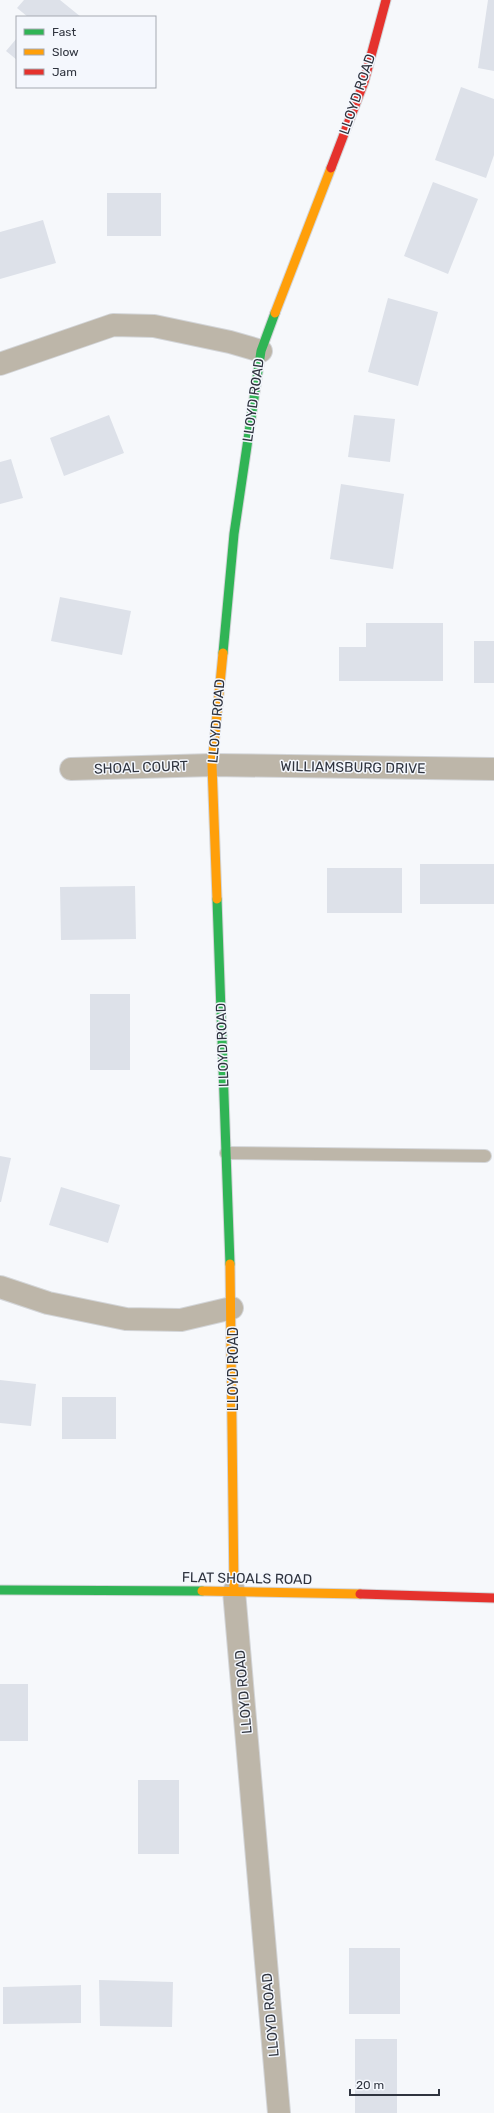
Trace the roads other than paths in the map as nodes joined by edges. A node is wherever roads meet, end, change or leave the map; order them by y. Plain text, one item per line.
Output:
1 (386, 0) edge
2 (261, 351) junction
3 (0, 364) edge
4 (212, 765) junction
5 (494, 768) edge
6 (71, 769) dead end
7 (226, 1153) junction
8 (485, 1156) dead end
9 (0, 1287) edge
10 (232, 1308) junction
11 (0, 1590) edge
12 (234, 1591) junction
13 (494, 1598) edge
14 (279, 2113) edge

1 - 2 street, LLOYD ROAD
2 - 3 street
2 - 4 street, LLOYD ROAD
4 - 5 street, WILLIAMSBURG DRIVE
4 - 6 street, SHOAL COURT
4 - 7 street, LLOYD ROAD
7 - 8 lane
7 - 10 street, LLOYD ROAD
9 - 10 street
10 - 12 street, LLOYD ROAD
11 - 12 street, FLAT SHOALS ROAD
12 - 13 street, FLAT SHOALS ROAD
12 - 14 street, LLOYD ROAD

